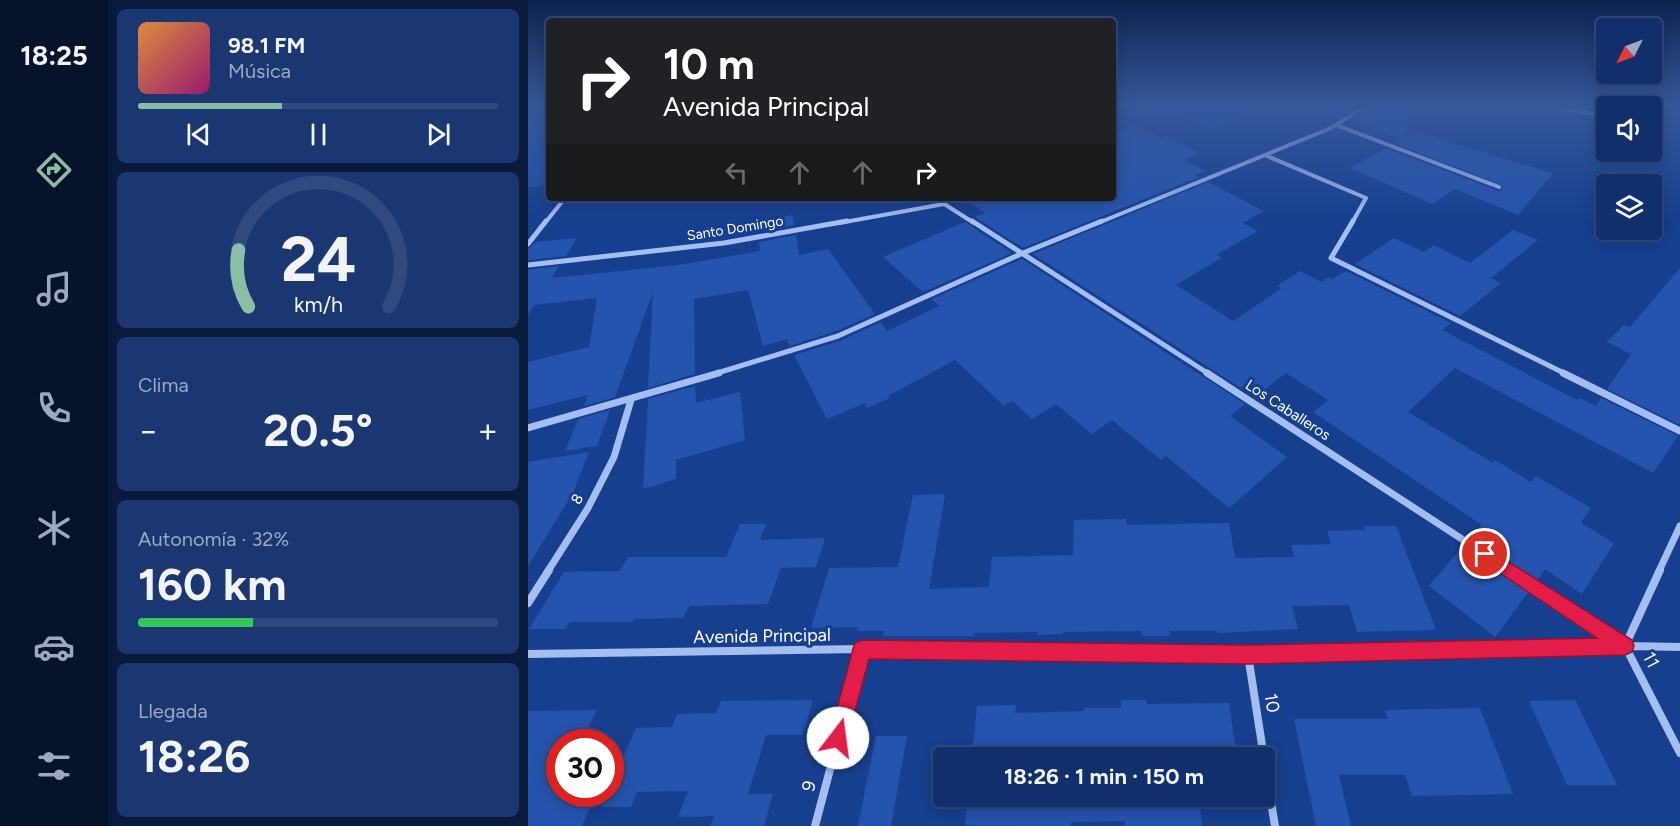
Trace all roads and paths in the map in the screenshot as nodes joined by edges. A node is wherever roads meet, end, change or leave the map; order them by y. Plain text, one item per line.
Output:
1 (1295, 144) edge
2 (1385, 144) edge
3 (1267, 156) junction
4 (1499, 187) dead end
5 (563, 201) edge
6 (939, 201) edge
7 (944, 204) junction
8 (528, 244) edge
9 (1023, 253) junction
10 (528, 265) edge
11 (631, 400) junction
12 (528, 428) edge
13 (1680, 431) edge
14 (1680, 526) edge
15 (528, 603) edge
16 (1625, 646) junction
17 (1680, 647) edge
18 (862, 649) junction
19 (528, 654) edge
20 (1248, 655) junction
21 (1262, 747) edge
22 (1680, 753) edge
23 (1272, 807) edge
24 (815, 826) edge
25 (1275, 826) edge

1 - 3 street
2 - 4 street
3 - 9 street
3 - 13 street
5 - 8 street
6 - 7 street, Los Caballeros
7 - 9 street, Los Caballeros
7 - 10 street, Santo Domingo
9 - 11 street
9 - 16 street, Los Caballeros
11 - 12 street
11 - 15 street, 8
14 - 16 street
16 - 17 street, Avenida Principal
16 - 20 street, Avenida Principal
16 - 22 street, 11
18 - 19 street, Avenida Principal
18 - 20 street, Avenida Principal
18 - 24 street, 9
20 - 21 street, 10
23 - 25 street, 10

